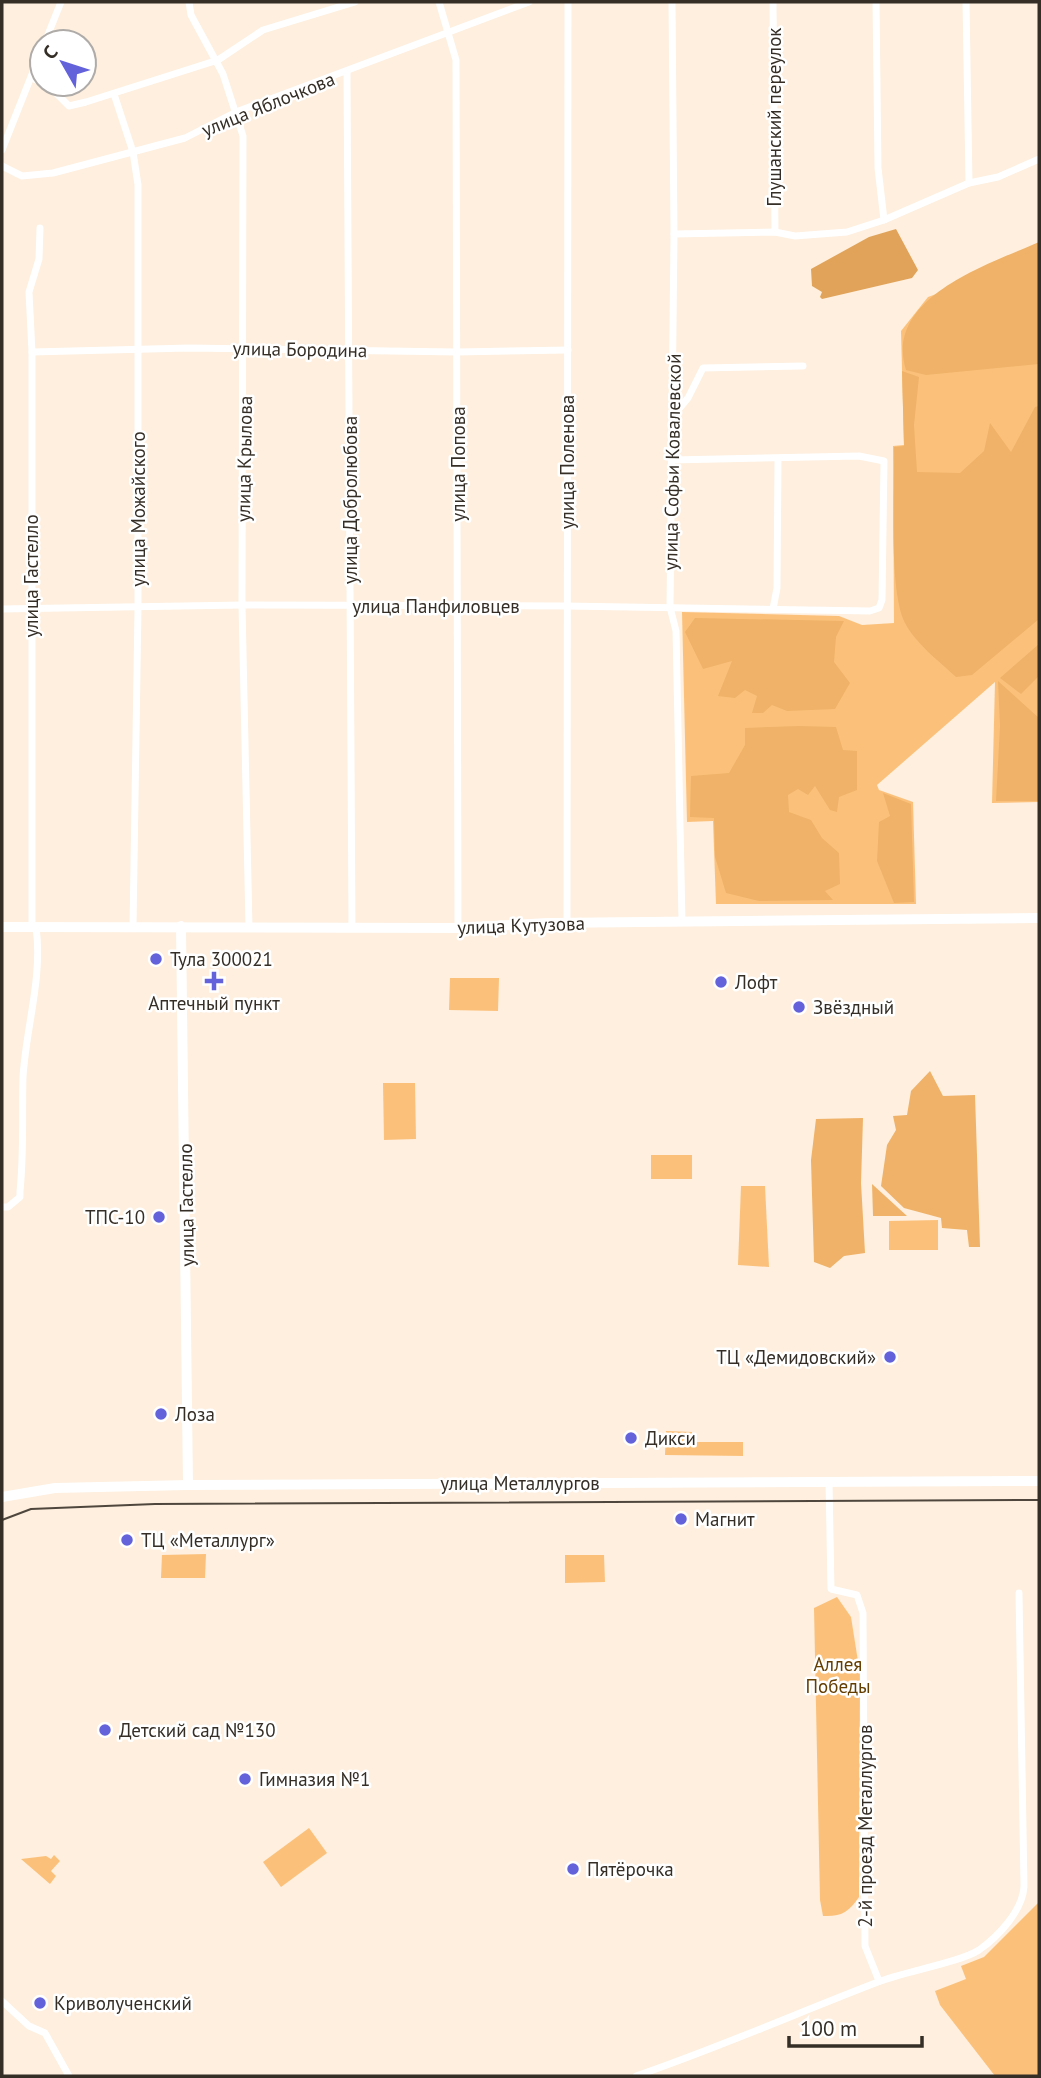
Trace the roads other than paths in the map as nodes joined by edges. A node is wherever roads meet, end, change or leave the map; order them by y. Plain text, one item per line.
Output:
1 (189, 2) edge
2 (355, 2) edge
3 (439, 2) edge
4 (529, 2) edge
5 (568, 2) edge
6 (672, 2) edge
7 (773, 2) edge
8 (876, 2) edge
9 (966, 2) edge
10 (57, 4) edge
11 (49, 28) edge
12 (449, 33) junction
13 (218, 60) junction
14 (347, 71) junction
15 (28, 85) edge
16 (114, 94) junction
17 (60, 98) edge
18 (236, 112) junction
19 (2, 150) edge
20 (134, 152) junction
21 (1039, 159) edge
22 (2, 166) edge
23 (969, 183) junction
24 (884, 220) junction
25 (40, 228) dead end
26 (775, 232) junction
27 (674, 234) junction
28 (245, 349) junction
29 (349, 349) junction
30 (139, 350) junction
31 (568, 350) junction
32 (32, 352) junction
33 (457, 352) junction
34 (803, 366) dead end
35 (672, 416) junction
36 (672, 460) junction
37 (778, 460) junction
38 (242, 605) junction
39 (351, 606) junction
40 (566, 606) junction
41 (458, 607) junction
42 (670, 607) junction
43 (138, 608) junction
44 (2, 609) edge
45 (32, 609) junction
46 (773, 609) junction
47 (1039, 918) edge
48 (682, 921) junction
49 (567, 923) junction
50 (133, 926) junction
51 (181, 926) junction
52 (2, 927) edge
53 (34, 927) junction
54 (249, 927) junction
55 (352, 928) junction
56 (458, 928) junction
57 (5, 1208) edge
58 (829, 1481) junction
59 (1039, 1481) edge
60 (188, 1485) junction
61 (2, 1497) edge
62 (1019, 1592) dead end
63 (879, 1981) junction
64 (2, 2001) edge
65 (69, 2076) edge
66 (636, 2076) edge

1 - 13 street, улица Крылова
2 - 13 street
3 - 12 street, улица Попова
4 - 12 street, улица Яблочкова
5 - 31 street, улица Поленова
6 - 27 street, улица Софьи Ковалевской
7 - 26 street, Глушанский переулок
8 - 24 street
9 - 23 street
10 - 11 street
12 - 14 street, улица Яблочкова
12 - 33 street, улица Попова
13 - 16 street
13 - 18 street, улица Крылова
14 - 18 street, улица Яблочкова
14 - 29 street, улица Добролюбова
15 - 19 street
16 - 17 street
16 - 20 street, улица Можайского
18 - 20 street, улица Яблочкова
18 - 28 street, улица Крылова
20 - 22 street, улица Яблочкова
20 - 30 street, улица Можайского
21 - 23 street
23 - 24 street
24 - 26 street
25 - 32 street, улица Гастелло
26 - 27 street
27 - 35 street, улица Софьи Ковалевской
28 - 29 street, улица Бородина
28 - 30 street, улица Бородина
28 - 38 street, улица Крылова
29 - 33 street, улица Бородина
29 - 39 street, улица Добролюбова
30 - 32 street, улица Бородина
30 - 43 street, улица Можайского
31 - 33 street, улица Бородина
31 - 40 street, улица Поленова
32 - 45 street, улица Гастелло
33 - 41 street, улица Попова
34 - 35 street
35 - 36 street, улица Софьи Ковалевской
36 - 37 street
36 - 42 street, улица Софьи Ковалевской
37 - 46 street
37 - 46 street, улица Панфиловцев
38 - 39 street, улица Панфиловцев
38 - 43 street, улица Панфиловцев
38 - 54 street, улица Крылова
39 - 41 street, улица Панфиловцев
39 - 55 street, улица Добролюбова
40 - 41 street, улица Панфиловцев
40 - 42 street, улица Панфиловцев
40 - 49 street, улица Поленова
41 - 56 street, улица Попова
42 - 46 street, улица Панфиловцев
42 - 48 street, улица Софьи Ковалевской
43 - 45 street, улица Панфиловцев
43 - 50 street, улица Можайского
44 - 45 street, улица Панфиловцев
45 - 53 street, улица Гастелло
47 - 48 main road, улица Кутузова
48 - 49 main road, улица Кутузова
49 - 56 main road, улица Кутузова
50 - 51 main road, улица Кутузова
50 - 53 main road, улица Кутузова
51 - 54 main road, улица Кутузова
51 - 60 main road, улица Гастелло
52 - 53 main road, улица Кутузова
53 - 57 street, улица Гастелло
54 - 55 main road, улица Кутузова
55 - 56 main road, улица Кутузова
58 - 59 main road, улица Металлургов
58 - 60 main road, улица Металлургов
58 - 63 street, 2-й проезд Металлургов
60 - 61 main road, улица Металлургов
62 - 63 street
63 - 66 street
64 - 65 street

